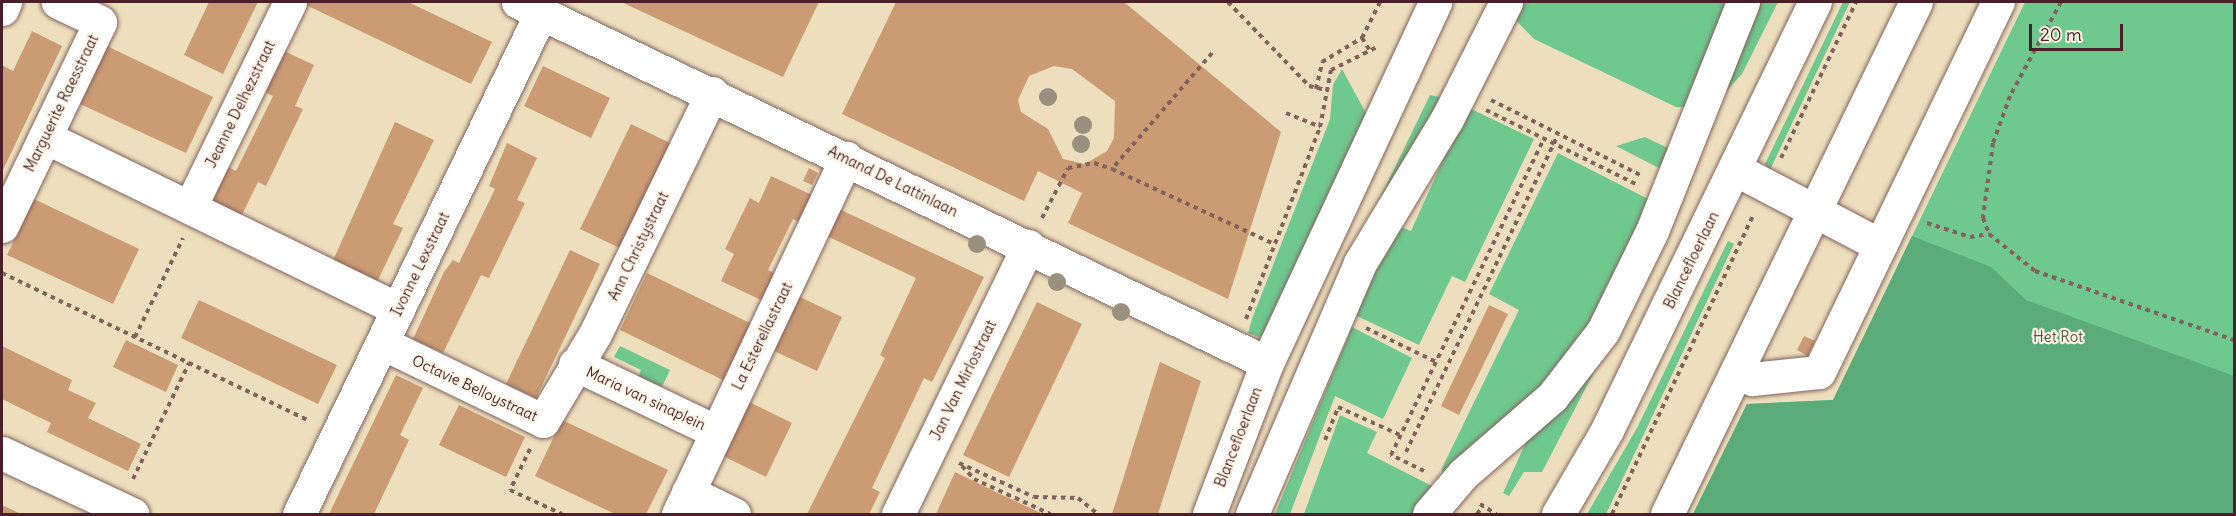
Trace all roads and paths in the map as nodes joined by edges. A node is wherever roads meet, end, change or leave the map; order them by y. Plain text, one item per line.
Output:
1 (5, 2) edge
2 (58, 2) edge
3 (290, 2) edge
4 (1228, 2) edge
5 (1380, 2) edge
6 (1435, 2) edge
7 (1506, 2) edge
8 (1743, 2) edge
9 (1815, 2) edge
10 (1856, 2) edge
11 (1917, 2) edge
12 (1998, 2) edge
13 (2061, 2) edge
14 (529, 7) edge
15 (2, 9) edge
16 (1212, 52) dead end
17 (1407, 59) junction
18 (1464, 87) junction
19 (1316, 90) junction
20 (1326, 90) junction
21 (712, 93) junction
22 (1286, 113) dead end
23 (1320, 127) junction
24 (1558, 135) junction
25 (45, 137) junction
26 (1544, 138) dead end
27 (846, 158) junction
28 (1112, 169) junction
29 (1735, 169) junction
30 (1768, 187) junction
31 (1668, 189) junction
32 (1899, 207) junction
33 (193, 209) junction
34 (1812, 211) junction
35 (1713, 213) junction
36 (2, 226) edge
37 (1989, 234) junction
38 (1272, 243) junction
39 (1880, 245) junction
40 (1028, 246) junction
41 (2, 273) edge
42 (398, 309) junction
43 (1335, 314) junction
44 (135, 337) junction
45 (2235, 340) edge
46 (382, 343) junction
47 (1236, 347) junction
48 (1436, 362) junction
49 (189, 363) junction
50 (1267, 363) junction
51 (575, 364) junction
52 (1737, 372) junction
53 (550, 408) junction
54 (717, 432) junction
55 (338, 435) junction
56 (1400, 435) junction
57 (1325, 440) dead end
58 (929, 450) junction
59 (1406, 452) dead end
60 (2, 453) edge
61 (1391, 455) dead end
62 (960, 464) junction
63 (683, 503) edge
64 (1483, 506) dead end
65 (125, 511) edge
66 (299, 514) edge
67 (562, 514) edge
68 (734, 514) edge
69 (898, 514) edge
70 (1050, 514) edge
71 (1098, 514) edge
72 (1209, 514) edge
73 (1252, 514) edge
74 (1429, 514) edge
75 (1477, 514) edge
76 (1558, 514) edge
77 (1612, 514) edge
78 (1667, 514) edge

1 - 15 street
2 - 25 street, Marguerite Raesstraat
3 - 33 street, Jeanne Delhezstraat
4 - 19 path
5 - 19 path
6 - 17 street, Blancefloerlaan
7 - 18 street
8 - 31 street
9 - 29 street, Blancefloerlaan
10 - 30 path
11 - 34 street
12 - 32 street
13 - 37 path
14 - 21 street, Amand De Lattinlaan
14 - 42 street, Ivonne Lexstraat
16 - 28 path
17 - 20 path
17 - 50 street, Blancefloerlaan
18 - 24 path
18 - 43 street
19 - 20 path
20 - 23 path
21 - 27 street, Amand De Lattinlaan
21 - 51 street, Ann Christystraat
22 - 23 path
23 - 38 path
24 - 31 path
24 - 59 path
25 - 33 street
25 - 36 street, Marguerite Raesstraat
26 - 48 path
27 - 40 street, Amand De Lattinlaan
27 - 54 street, La Esterellastraat
28 - 38 path
28 - 40 path
29 - 30 street
29 - 35 street, Blancefloerlaan
30 - 34 street
31 - 74 street
32 - 37 path
32 - 39 street
33 - 42 street
33 - 44 path
34 - 39 street
34 - 52 street
35 - 76 street, Blancefloerlaan
35 - 77 path
37 - 45 path
38 - 47 path
39 - 52 street
40 - 47 street, Amand De Lattinlaan
40 - 58 street, Jan Van Mirlostraat
41 - 44 path
42 - 46 street, Ivonne Lexstraat
43 - 48 path
43 - 73 street
44 - 49 path
46 - 53 street, Octavie Belloystraat
46 - 55 street, Ivonne Lexstraat
47 - 50 street, Amand De Lattinlaan
48 - 56 path
49 - 55 path
49 - 65 path
50 - 72 street, Blancefloerlaan
51 - 53 street, Ann Christystraat
51 - 54 street, Maria van sinaplein
52 - 78 street
53 - 67 path
54 - 63 street, La Esterellastraat
55 - 66 street, Ivonne Lexstraat
56 - 57 path
56 - 61 path
58 - 62 path
58 - 69 street, Jan Van Mirlostraat
60 - 65 street
62 - 70 path
62 - 71 path
63 - 68 street
64 - 75 path

